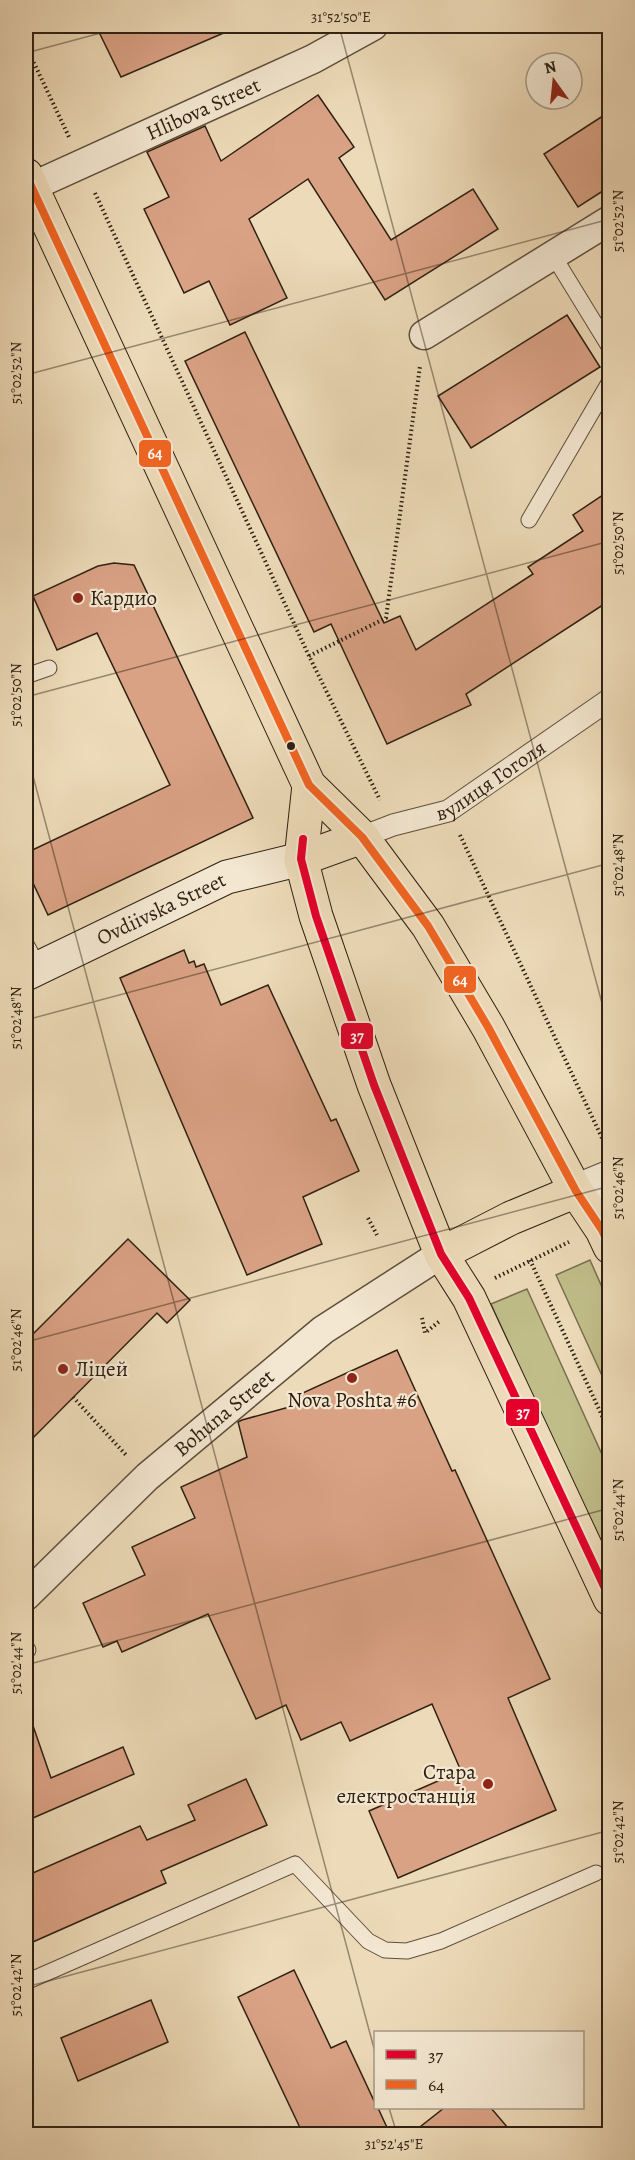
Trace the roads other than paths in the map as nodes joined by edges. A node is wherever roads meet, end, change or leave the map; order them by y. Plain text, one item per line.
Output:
1 (374, 26) edge
2 (28, 181) edge
3 (609, 219) edge
4 (553, 255) junction
5 (424, 335) road end
6 (609, 348) edge
7 (609, 381) edge
8 (529, 520) dead end
9 (49, 668) dead end
10 (26, 676) edge
11 (609, 699) edge
12 (309, 785) junction
13 (362, 837) junction
14 (301, 859) junction
15 (30, 962) edge
16 (609, 1177) edge
17 (576, 1191) junction
18 (609, 1247) edge
19 (441, 1254) junction
20 (26, 1596) edge
21 (609, 1599) edge
22 (596, 1873) dead end
23 (26, 1982) edge

1 - 2 street, Hlibova Street
2 - 12 main road
3 - 4 street
4 - 5 street
4 - 6 lane
7 - 8 lane
9 - 10 lane
11 - 13 street, вулиця Гоголя
12 - 13 main road
12 - 14 main road
13 - 14 main road
13 - 17 main road
14 - 15 main road, Ovdiivska Street
14 - 19 main road
16 - 17 main road
17 - 18 main road
17 - 19 main road
19 - 20 street, Bohuna Street
19 - 21 main road
22 - 23 lane

